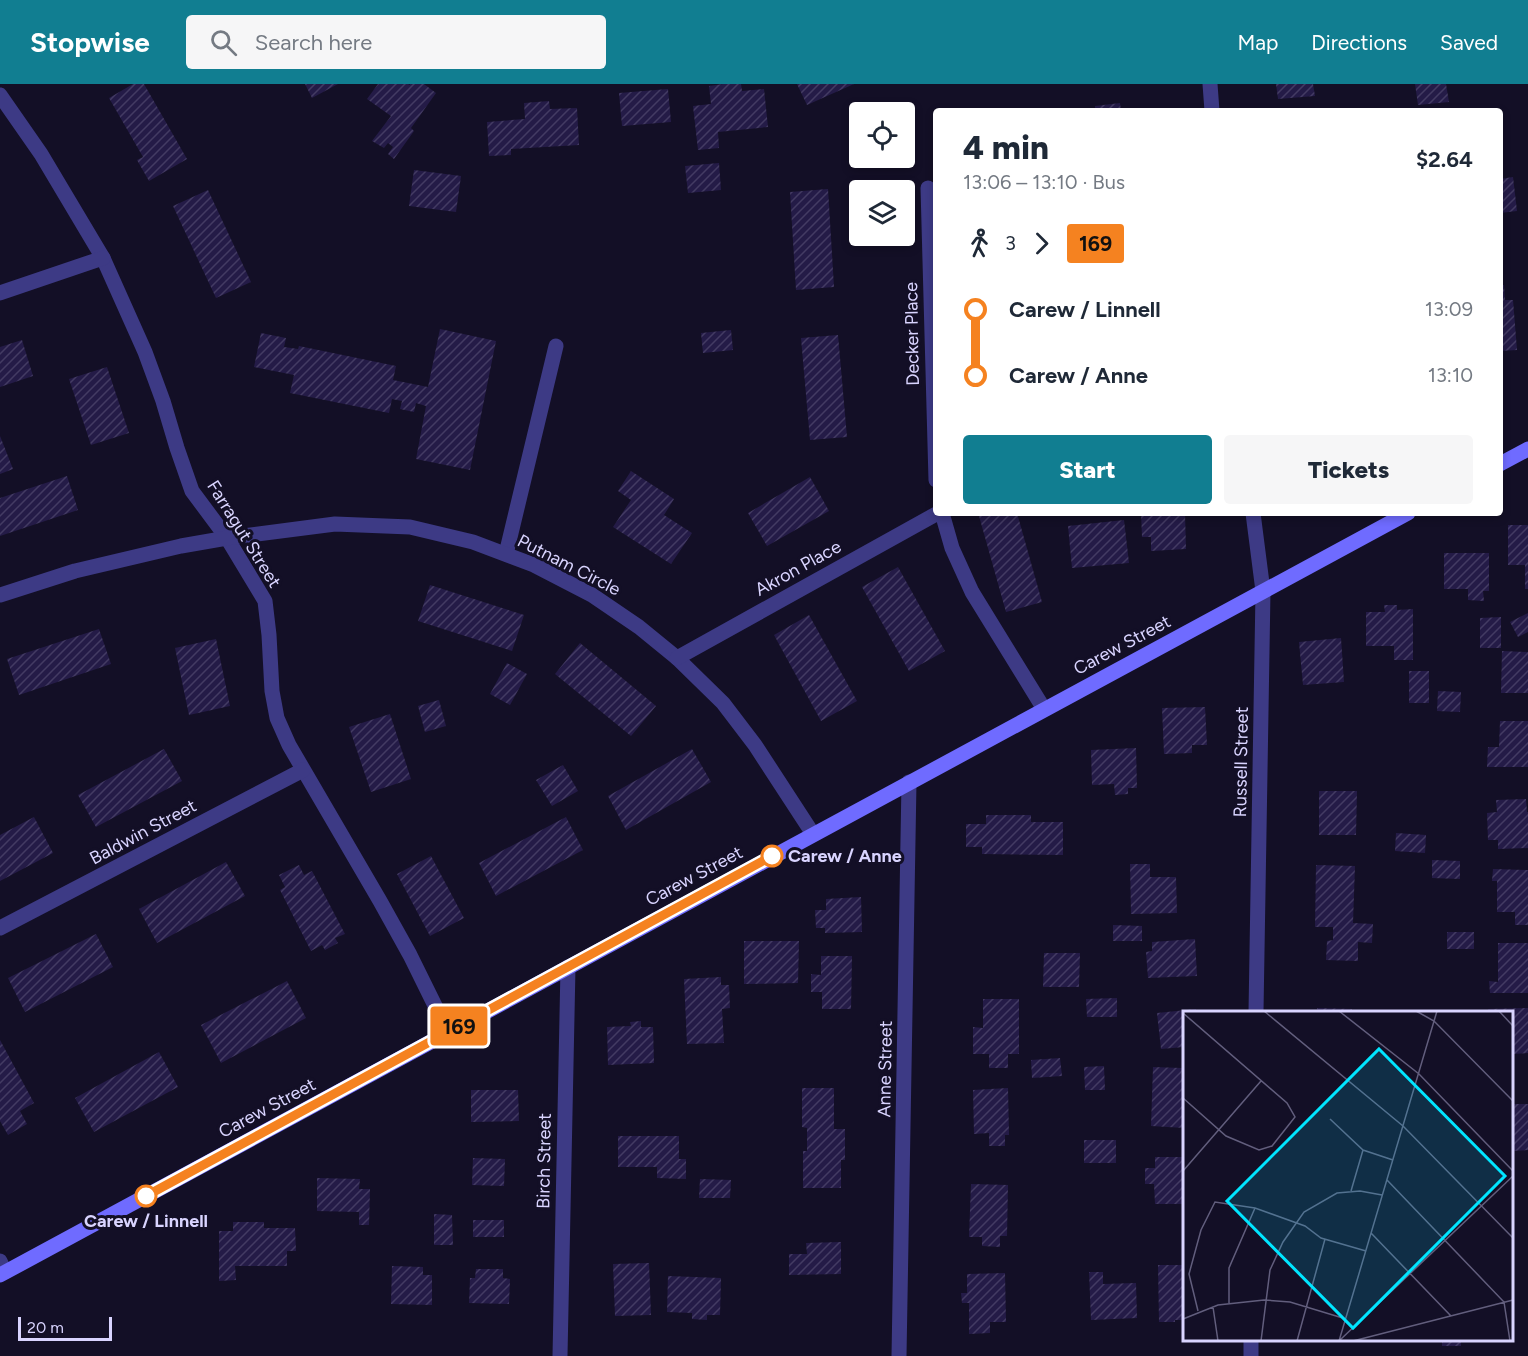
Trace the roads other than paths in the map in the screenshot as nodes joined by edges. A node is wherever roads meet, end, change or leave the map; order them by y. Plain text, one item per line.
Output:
1 (1210, 84) edge
2 (0, 95) edge
3 (1212, 108) edge
4 (928, 188) dead end
5 (103, 258) junction
6 (0, 293) edge
7 (556, 346) dead end
8 (933, 370) edge
9 (1528, 449) edge
10 (1503, 462) edge
11 (935, 516) edge
12 (941, 516) edge
13 (1253, 516) edge
14 (1402, 516) edge
15 (227, 538) junction
16 (506, 554) junction
17 (1263, 591) junction
18 (0, 595) edge
19 (678, 658) junction
20 (1044, 709) junction
21 (303, 770) junction
22 (909, 782) junction
23 (813, 834) junction
24 (0, 928) edge
25 (568, 967) junction
26 (1256, 1011) edge
27 (448, 1032) junction
28 (2, 1269) edge
29 (560, 1356) edge
30 (899, 1356) edge

1 - 3 street
2 - 5 street, Farragut Street
4 - 8 street, Decker Place
5 - 6 street
5 - 15 street, Farragut Street
7 - 16 street
9 - 10 street
11 - 19 street, Akron Place
12 - 20 street
13 - 17 street, Russell Street
14 - 17 street, Carew Street
15 - 16 street, Putnam Circle
15 - 18 street, Putnam Circle
15 - 21 street, Farragut Street
16 - 19 street, Putnam Circle
17 - 20 street, Carew Street
17 - 26 street, Russell Street
19 - 23 street, Putnam Circle
20 - 22 street, Carew Street
21 - 24 street, Baldwin Street
21 - 27 street, Farragut Street
22 - 23 street, Carew Street
22 - 30 street, Anne Street
23 - 25 street, Carew Street
25 - 27 street, Carew Street
25 - 29 street, Birch Street
27 - 28 street, Carew Street

